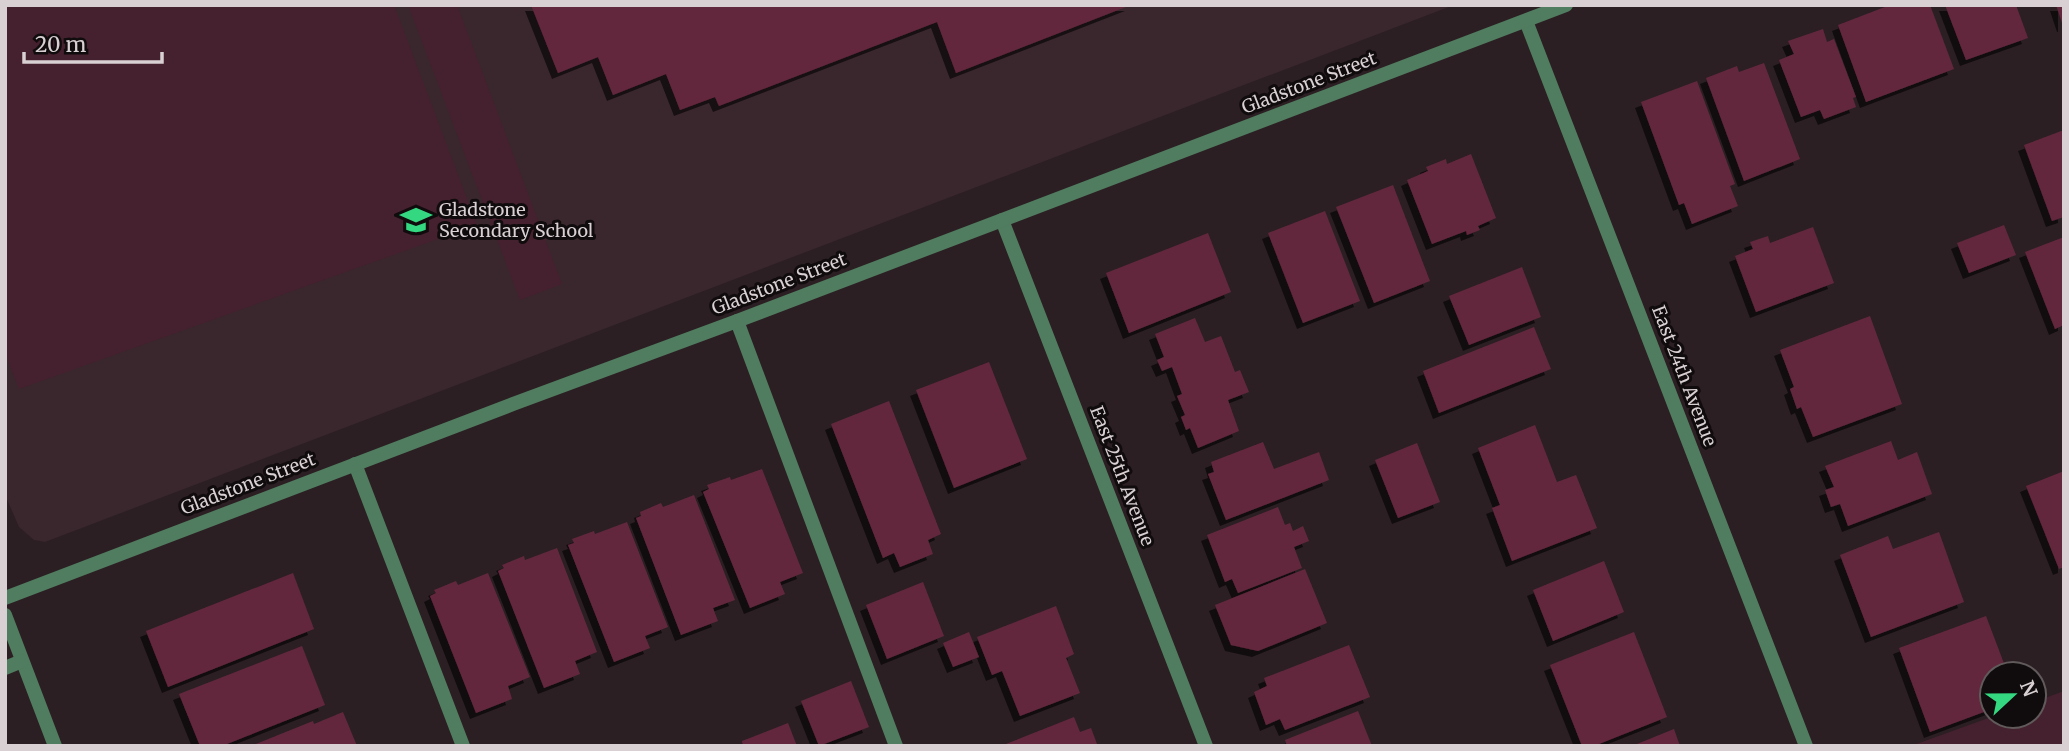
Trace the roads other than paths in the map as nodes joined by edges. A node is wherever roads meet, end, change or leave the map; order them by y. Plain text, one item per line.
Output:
1 (1566, 5) edge
2 (1526, 21) junction
3 (1002, 220) junction
4 (737, 321) junction
5 (355, 464) junction
6 (5, 598) edge
7 (5, 615) edge
8 (23, 661) junction
9 (5, 668) edge
10 (55, 746) edge
11 (463, 746) edge
12 (897, 746) edge
13 (1206, 746) edge
14 (1806, 746) edge

1 - 2 street, Gladstone Street
2 - 3 street, Gladstone Street
2 - 14 street, East 24th Avenue
3 - 4 street, Gladstone Street
3 - 13 street, East 25th Avenue
4 - 5 street, Gladstone Street
4 - 12 street
5 - 6 street, Gladstone Street
5 - 11 street
7 - 8 street
8 - 9 street
8 - 10 street

